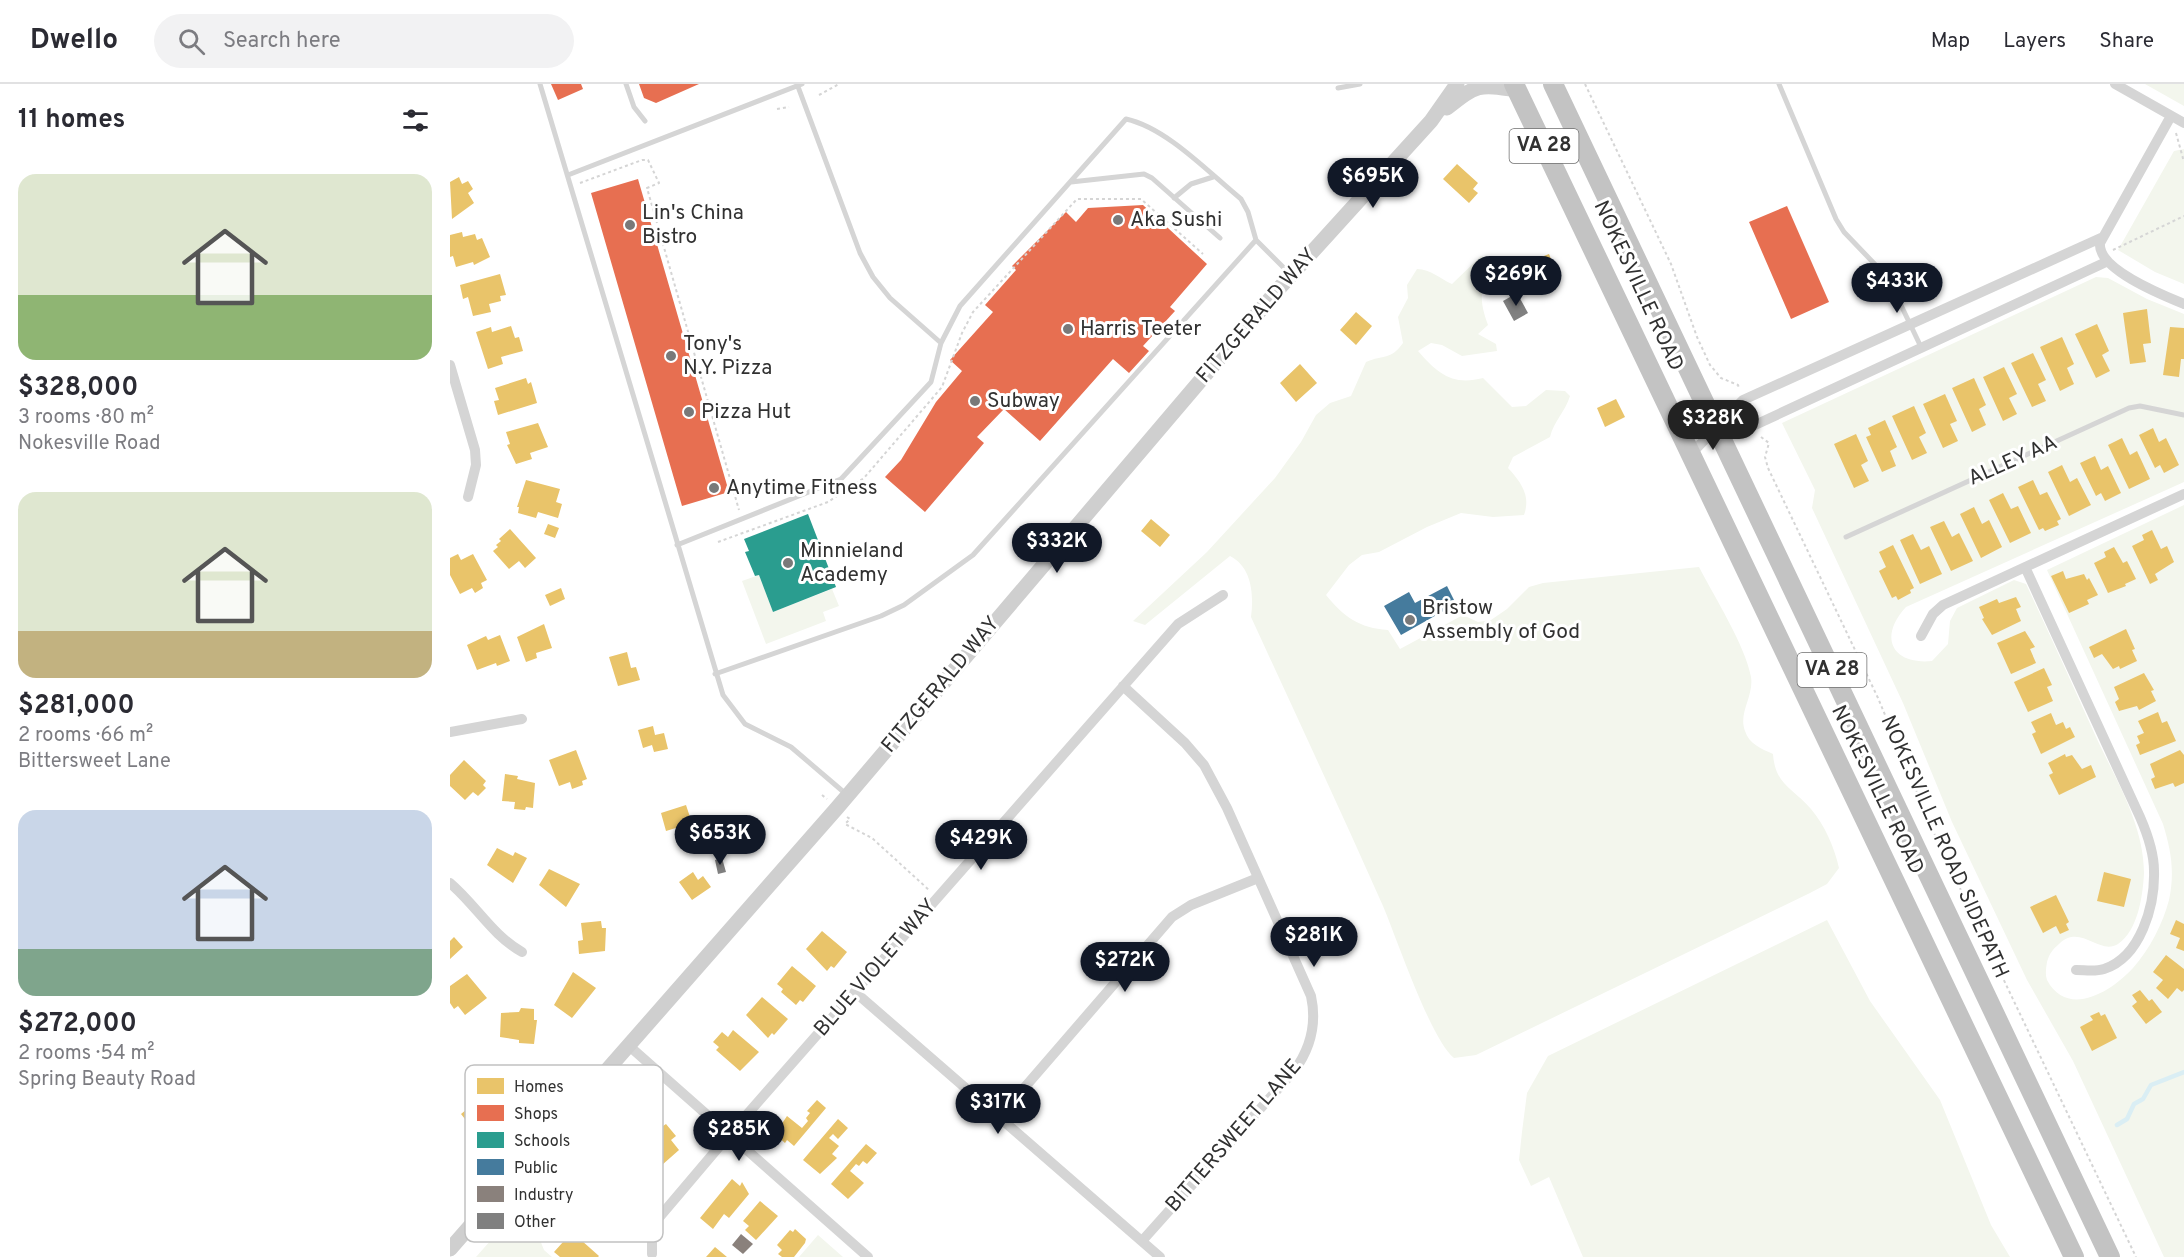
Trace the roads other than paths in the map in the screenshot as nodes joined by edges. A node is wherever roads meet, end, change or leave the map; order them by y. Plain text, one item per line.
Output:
1 (540, 84) edge
2 (626, 84) edge
3 (1360, 84) edge
4 (1457, 84) edge
5 (1553, 84) edge
6 (1779, 84) edge
7 (2115, 84) edge
8 (798, 85) edge
9 (1515, 87) edge
10 (1338, 88) dead end
11 (2171, 116) junction
12 (645, 121) dead end
13 (1431, 121) junction
14 (2184, 123) edge
15 (568, 175) junction
16 (1213, 177) junction
17 (1071, 182) junction
18 (1174, 198) junction
19 (2103, 237) junction
20 (1220, 238) dead end
21 (1256, 240) junction
22 (2104, 259) junction
23 (1291, 275) junction
24 (2184, 304) edge
25 (1911, 324) junction
26 (941, 343) junction
27 (1921, 347) junction
28 (450, 365) edge
29 (2184, 415) edge
30 (1716, 428) junction
31 (1690, 455) junction
32 (2184, 494) edge
33 (468, 497) dead end
34 (1846, 537) dead end
35 (677, 545) junction
36 (2025, 567) junction
37 (1223, 595) dead end
38 (1921, 636) dead end
39 (716, 674) junction
40 (1123, 686) junction
41 (522, 719) dead end
42 (450, 732) edge
43 (847, 795) junction
44 (1258, 878) junction
45 (450, 883) edge
46 (522, 952) dead end
47 (2076, 970) dead end
48 (855, 992) junction
49 (628, 1046) junction
50 (611, 1065) edge
51 (650, 1065) edge
52 (663, 1077) edge
53 (999, 1117) junction
54 (729, 1135) junction
55 (663, 1213) edge
56 (465, 1232) edge
57 (1142, 1241) junction
58 (651, 1242) edge
59 (450, 1249) edge
60 (652, 1254) dead end
61 (868, 1257) edge
62 (1160, 1257) edge
63 (2074, 1257) edge
64 (2110, 1257) edge

1 - 15 lane
2 - 12 lane
3 - 10 lane
4 - 13 street, FITZGERALD WAY
5 - 30 highway, NOKESVILLE ROAD / VA 28
6 - 25 lane
7 - 11 street
8 - 15 lane
8 - 26 lane
9 - 13 street, FITZGERALD WAY
9 - 31 highway, NOKESVILLE ROAD / VA 28
11 - 14 street
11 - 19 street
13 - 23 street, FITZGERALD WAY
15 - 35 lane
16 - 17 lane
16 - 18 lane
16 - 21 lane
17 - 18 lane
17 - 26 lane
18 - 20 lane
19 - 22 street
19 - 25 street
21 - 23 lane
21 - 39 lane
22 - 24 street
22 - 27 street
23 - 43 street, FITZGERALD WAY
25 - 27 lane
25 - 30 street
26 - 35 lane
27 - 30 street
28 - 33 street
29 - 34 lane, ALLEY AA
30 - 31 street
30 - 64 highway, NOKESVILLE ROAD / VA 28
31 - 63 highway, NOKESVILLE ROAD / VA 28
32 - 36 street
35 - 39 lane
36 - 38 street
36 - 47 street
37 - 40 street, BLUE VIOLET WAY
39 - 43 lane
40 - 44 street, BITTERSWEET LANE
40 - 48 street, BLUE VIOLET WAY
41 - 42 street
43 - 49 street, FITZGERALD WAY
44 - 53 street
44 - 57 street, BITTERSWEET LANE
45 - 46 street
48 - 53 street
48 - 54 street, BLUE VIOLET WAY
49 - 50 street, FITZGERALD WAY
49 - 51 street
52 - 54 street
53 - 57 street
54 - 55 street, BLUE VIOLET WAY
54 - 61 street
56 - 59 street, FITZGERALD WAY
57 - 62 street
58 - 60 street, BLUE VIOLET WAY

